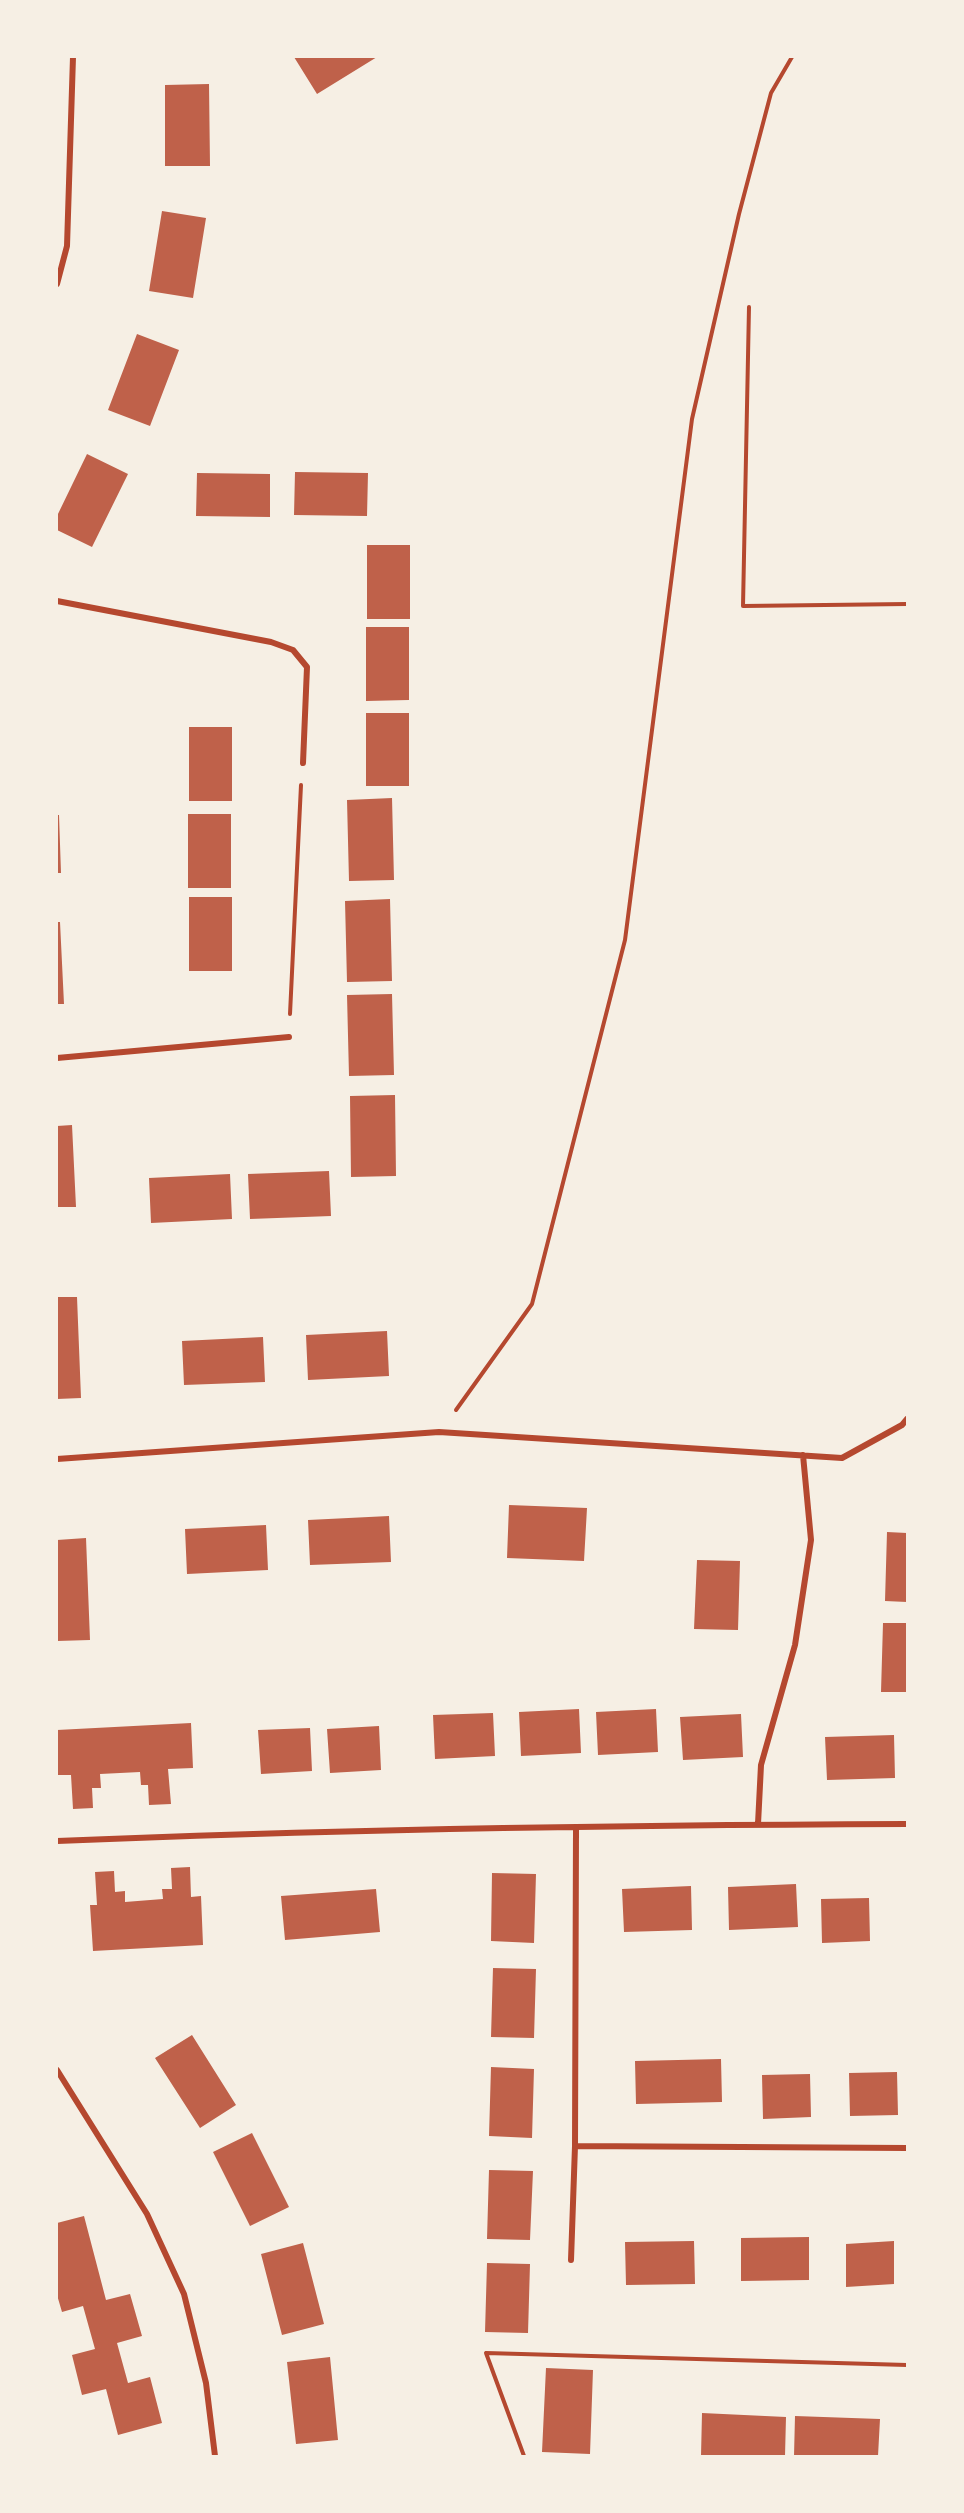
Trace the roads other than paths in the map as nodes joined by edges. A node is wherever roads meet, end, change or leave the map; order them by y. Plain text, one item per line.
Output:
1 (73, 57) edge
2 (57, 284) edge
3 (57, 601) edge
4 (303, 763) road end
5 (289, 1037) road end
6 (57, 1058) edge
7 (907, 1419) edge
8 (803, 1455) junction
9 (57, 1459) edge
10 (758, 1824) junction
11 (907, 1824) edge
12 (576, 1828) junction
13 (57, 1841) edge
14 (57, 2070) edge
15 (575, 2146) junction
16 (907, 2148) edge
17 (571, 2260) dead end
18 (215, 2456) edge

1 - 2 street
3 - 4 street
5 - 6 street
7 - 8 street
8 - 9 street
8 - 10 street
10 - 11 street
10 - 12 street
12 - 13 street
12 - 15 street
14 - 18 street
15 - 16 street
15 - 17 street

